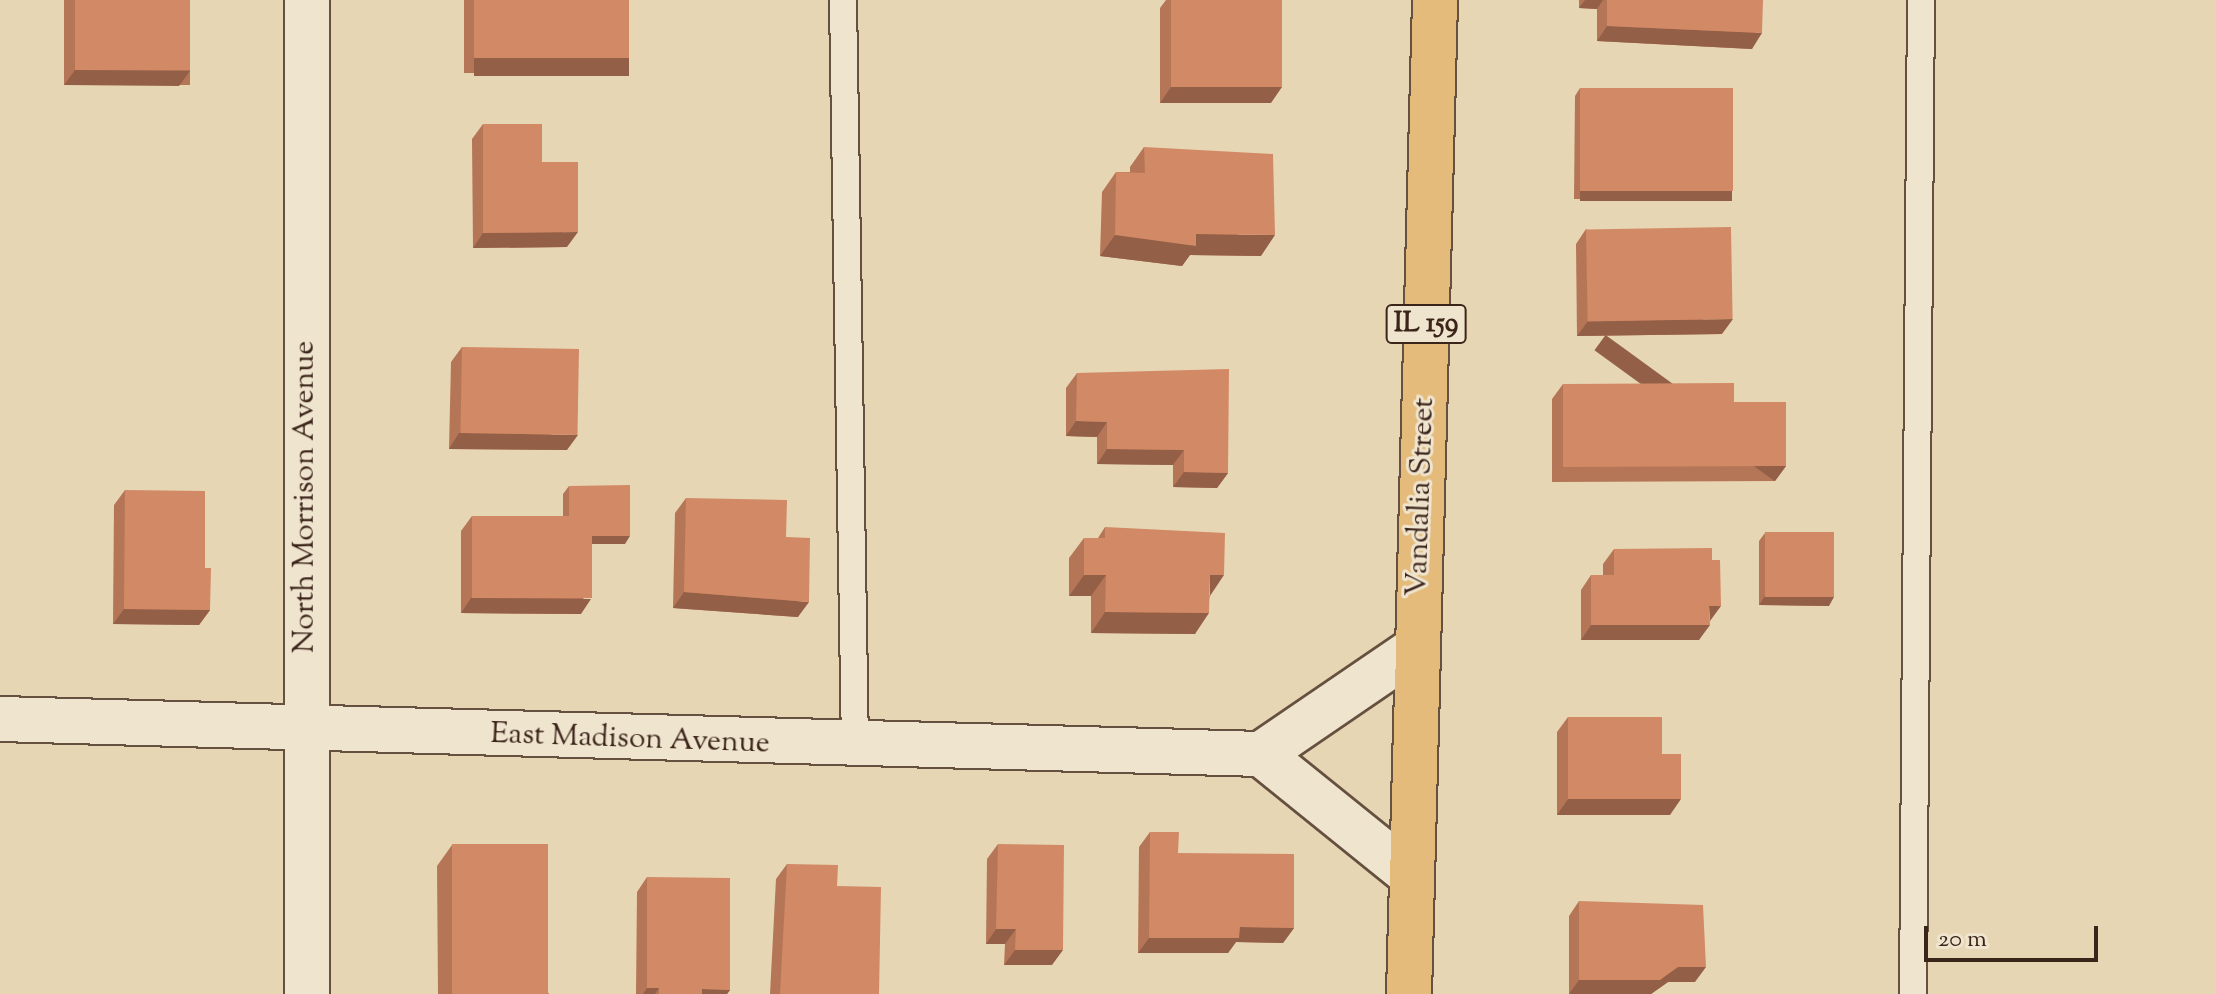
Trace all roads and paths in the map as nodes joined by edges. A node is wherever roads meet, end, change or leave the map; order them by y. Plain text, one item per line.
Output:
1 (307, 0) edge
2 (843, 0) edge
3 (1435, 0) edge
4 (1921, 0) edge
5 (1418, 647) junction
6 (0, 719) edge
7 (305, 729) junction
8 (855, 747) junction
9 (1261, 754) junction
10 (1412, 876) junction
11 (307, 994) edge
12 (1409, 994) edge
13 (1913, 994) edge

1 - 7 street, North Morrison Avenue
2 - 8 lane
3 - 5 main road, Vandalia Street / IL 159
4 - 13 lane
5 - 9 street
5 - 10 main road, Vandalia Street / IL 159
6 - 7 street, East Madison Avenue
7 - 8 street, East Madison Avenue
7 - 11 street, North Morrison Avenue
8 - 9 street, East Madison Avenue
9 - 10 street
10 - 12 main road, Vandalia Street / IL 159

